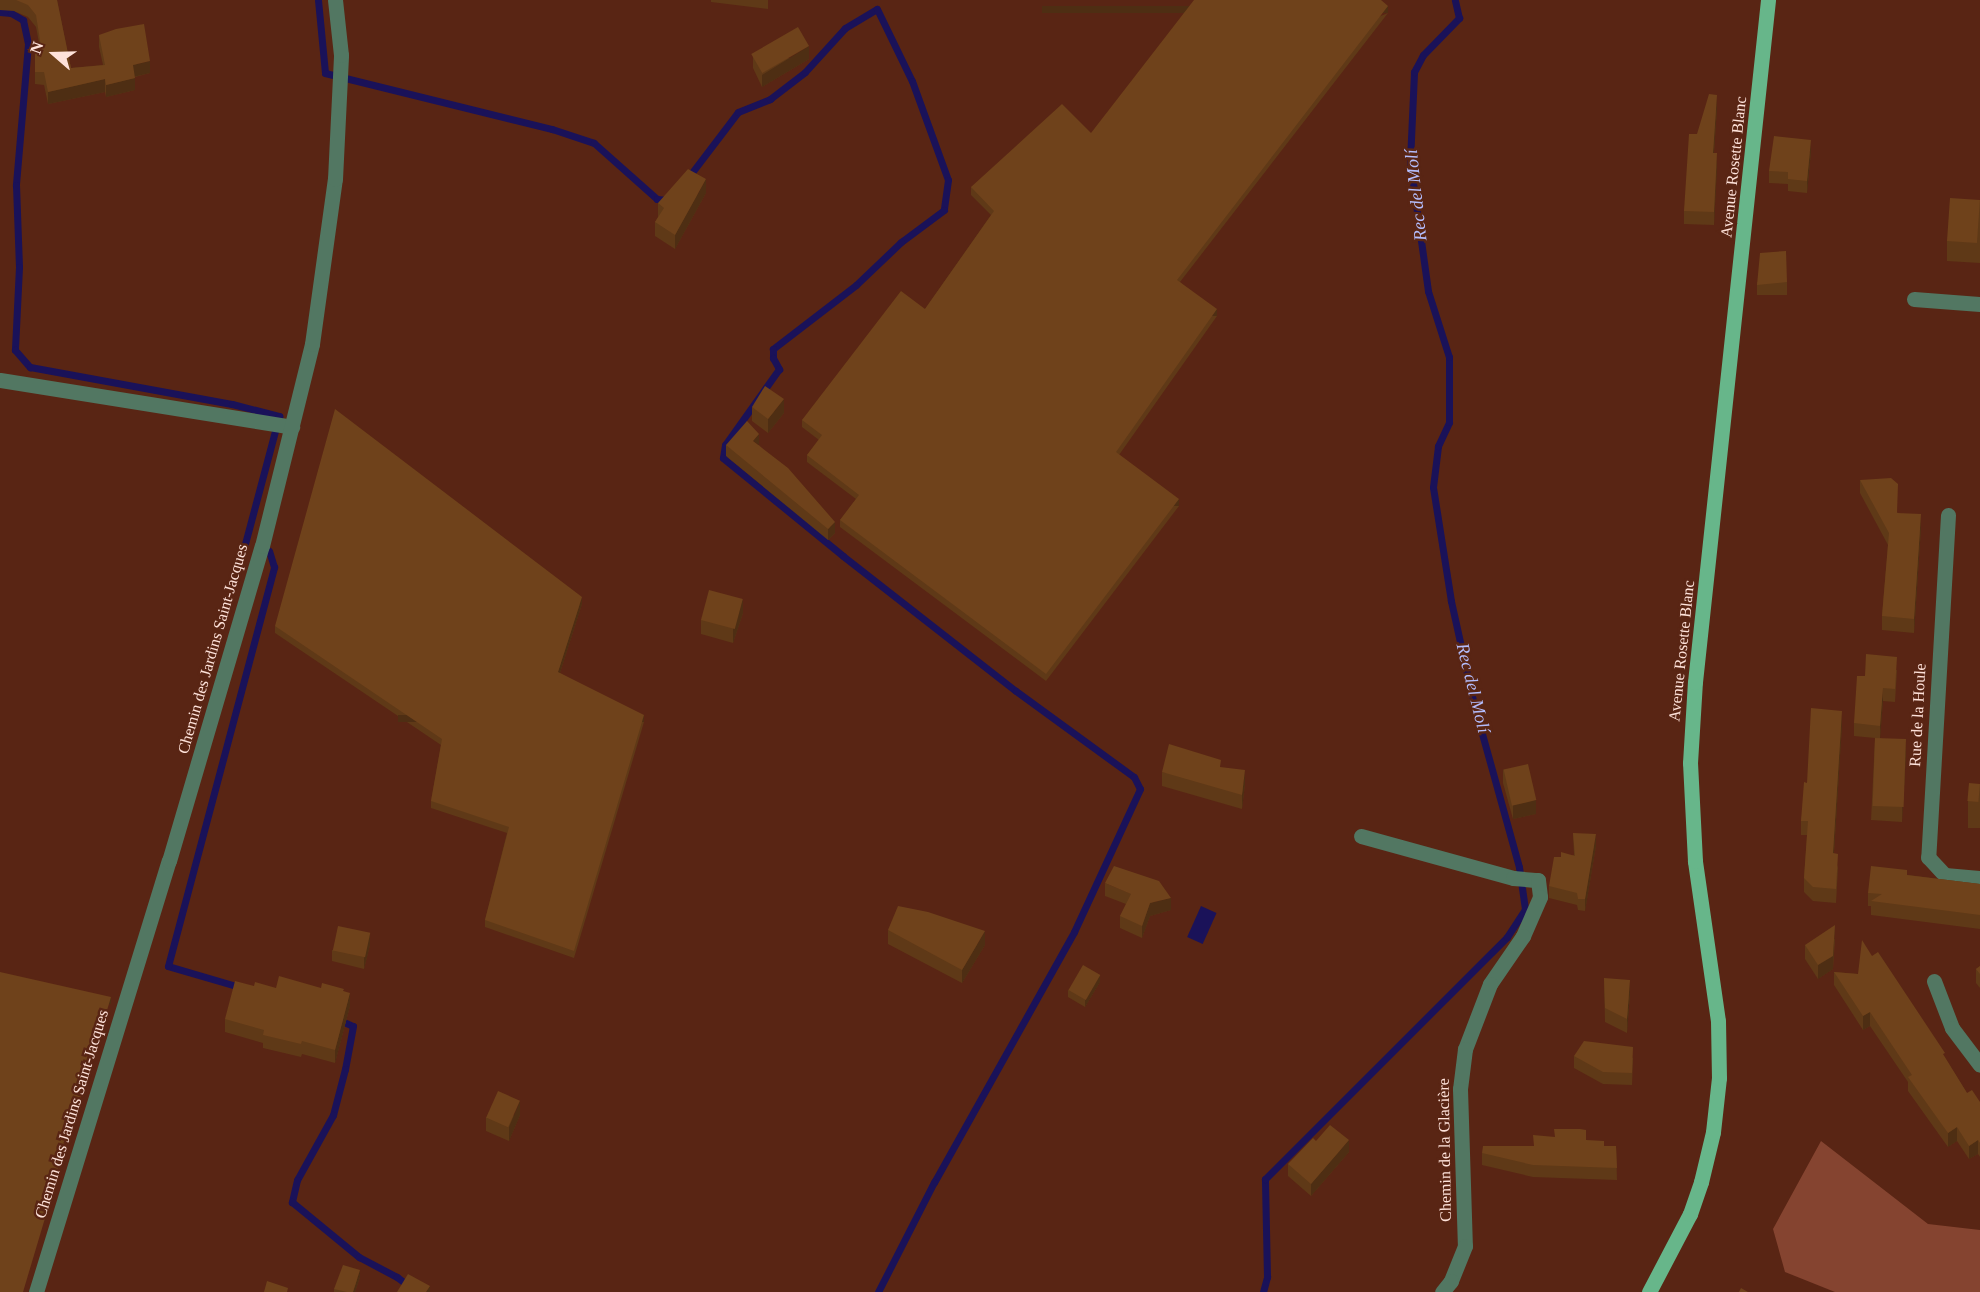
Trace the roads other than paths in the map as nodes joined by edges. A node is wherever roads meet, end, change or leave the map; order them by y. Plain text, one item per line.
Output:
1 (336, 0) edge
2 (1768, 0) edge
3 (1914, 299) dead end
4 (1980, 304) edge
5 (0, 380) edge
6 (279, 425) junction
7 (1948, 515) dead end
8 (1361, 836) dead end
9 (1980, 878) edge
10 (1934, 981) dead end
11 (1980, 1065) edge
12 (36, 1292) edge
13 (1442, 1292) edge
14 (1649, 1292) edge

1 - 6 street, Chemin des Jardins Saint-Jacques
2 - 14 main road, Avenue Rosette Blanc
3 - 4 street
5 - 6 street
6 - 12 street, Chemin des Jardins Saint-Jacques
7 - 9 street, Rue de la Houle
8 - 13 street, Chemin de la Glacière
10 - 11 street

